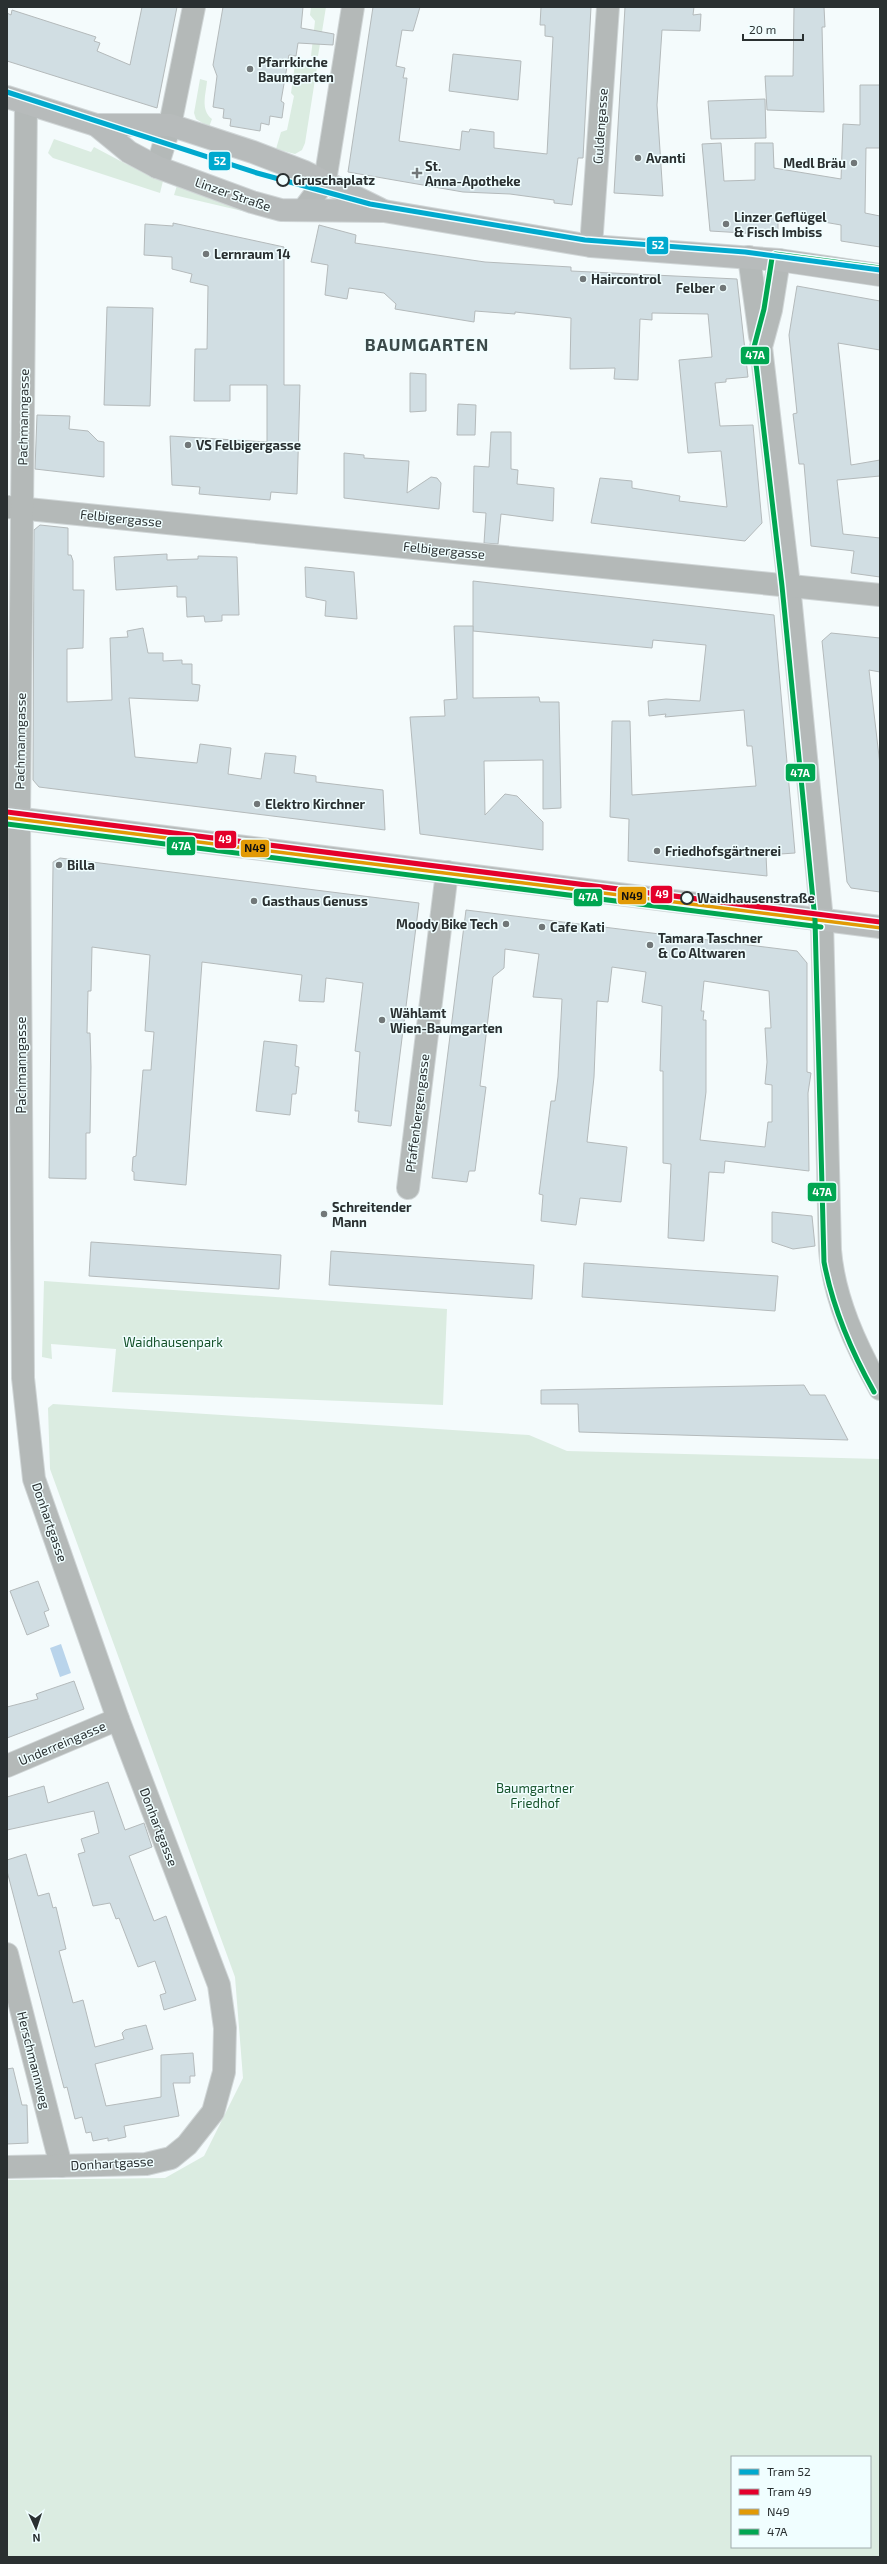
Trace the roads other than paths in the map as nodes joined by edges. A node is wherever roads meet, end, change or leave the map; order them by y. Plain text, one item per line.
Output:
1 (194, 7) edge
2 (352, 7) edge
3 (608, 7) edge
4 (17, 100) edge
5 (96, 125) junction
6 (170, 126) junction
7 (158, 167) junction
8 (325, 181) junction
9 (304, 209) junction
10 (384, 211) junction
11 (592, 246) junction
12 (749, 258) junction
13 (779, 260) junction
14 (880, 275) edge
15 (761, 347) junction
16 (15, 507) edge
17 (789, 585) junction
18 (880, 595) edge
19 (13, 817) edge
20 (447, 872) junction
21 (822, 920) junction
22 (880, 927) edge
23 (408, 1188) dead end
24 (15, 1378) edge
25 (880, 1389) edge
26 (118, 1719) junction
27 (7, 1766) edge
28 (7, 1954) edge
29 (61, 2166) junction
30 (7, 2167) edge

1 - 6 street
2 - 8 street
3 - 11 street, Guldengasse
4 - 5 main road, Linzer Straße
4 - 16 street, Pachmanngasse
5 - 6 main road, Linzer Straße
5 - 7 main road, Linzer Straße
6 - 7 street
6 - 8 main road, Linzer Straße
7 - 9 main road, Linzer Straße
8 - 9 street
8 - 10 main road, Linzer Straße
9 - 10 main road, Linzer Straße
10 - 11 main road, Linzer Straße
11 - 12 main road, Linzer Straße
12 - 13 main road, Linzer Straße
12 - 15 street
13 - 14 main road, Linzer Straße
13 - 15 street
15 - 17 street
16 - 17 street, Felbigergasse
16 - 19 street, Pachmanngasse
17 - 18 street, Felbigergasse
17 - 21 street
19 - 20 main road
19 - 24 street, Pachmanngasse
20 - 21 main road
20 - 23 street, Pfaffenbergengasse
21 - 22 main road
21 - 25 street
24 - 26 street, Donhartgasse
26 - 27 street, Underreingasse
26 - 29 street, Donhartgasse
28 - 29 street, Herschmannweg
29 - 30 street, Donhartgasse

